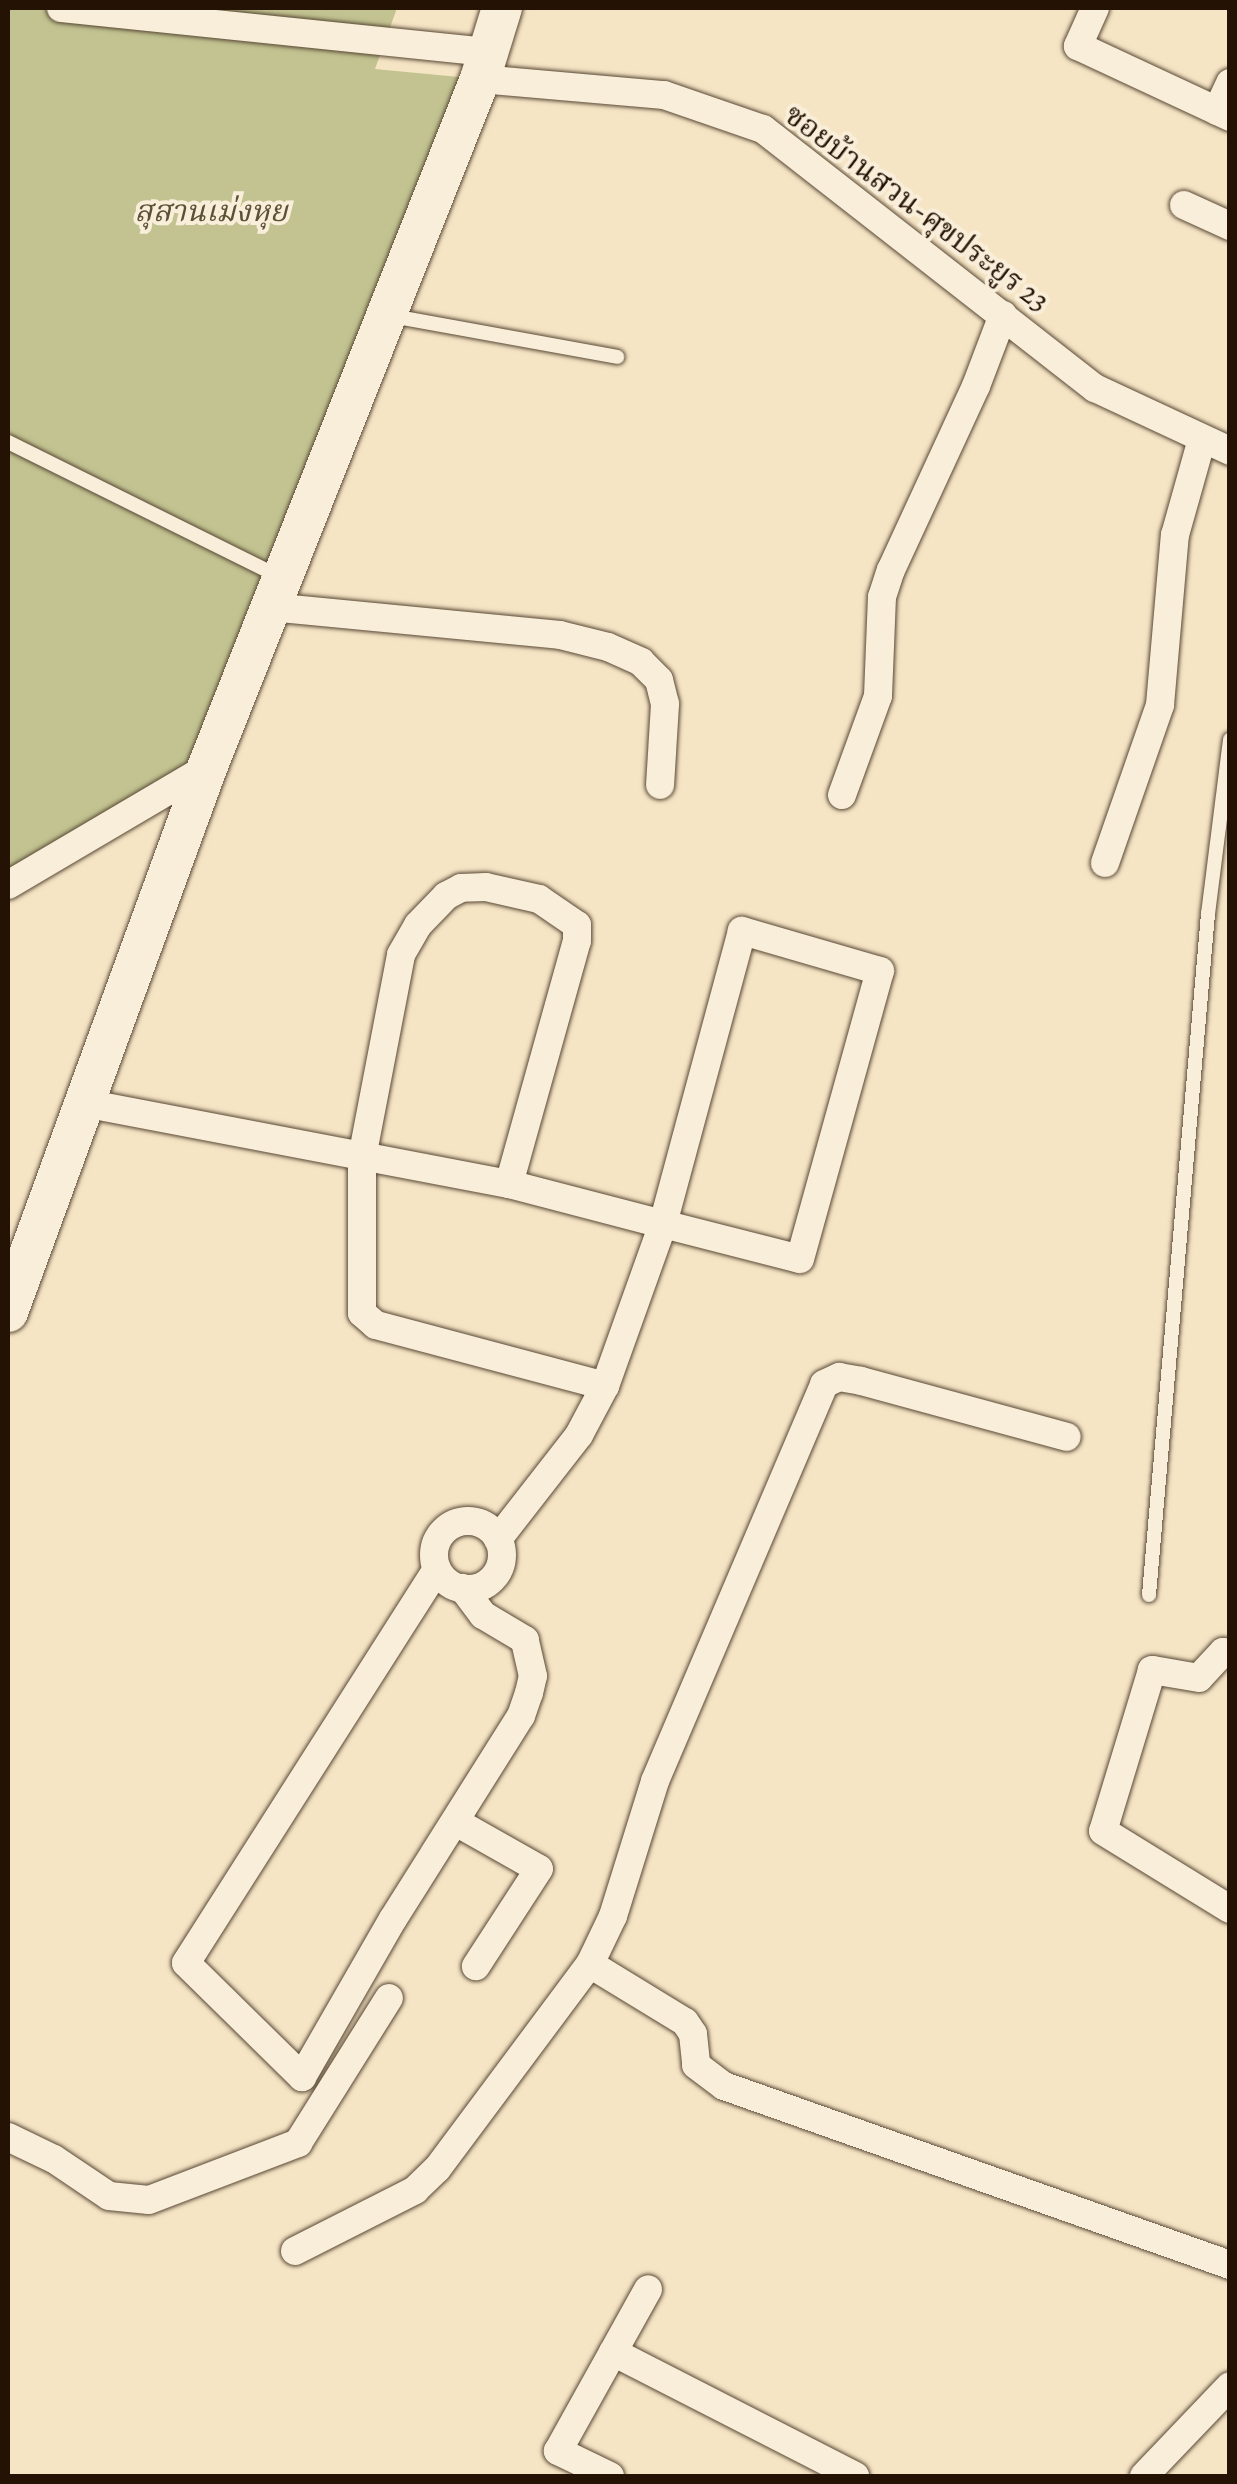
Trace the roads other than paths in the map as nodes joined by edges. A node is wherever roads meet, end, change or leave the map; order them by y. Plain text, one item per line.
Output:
1 (61, 8) edge
2 (502, 8) edge
3 (1095, 8) edge
4 (484, 65) junction
5 (1230, 83) edge
6 (1223, 114) edge
7 (1184, 206) dead end
8 (1230, 226) edge
9 (386, 315) junction
10 (1003, 315) junction
11 (618, 357) dead end
12 (1202, 439) junction
13 (8, 442) edge
14 (1230, 451) edge
15 (276, 593) junction
16 (1230, 739) edge
17 (208, 768) junction
18 (660, 786) dead end
19 (842, 795) dead end
20 (1104, 862) dead end
21 (8, 885) edge
22 (84, 1102) junction
23 (362, 1157) junction
24 (509, 1184) junction
25 (663, 1224) junction
26 (8, 1312) edge
27 (606, 1386) junction
28 (1067, 1437) dead end
29 (498, 1539) junction
30 (437, 1569) junction
31 (464, 1588) junction
32 (1149, 1595) dead end
33 (1230, 1653) edge
34 (456, 1822) junction
35 (1230, 1909) edge
36 (590, 1964) junction
37 (476, 1966) dead end
38 (389, 1998) dead end
39 (8, 2136) edge
40 (294, 2251) dead end
41 (1230, 2264) edge
42 (648, 2289) dead end
43 (614, 2352) junction
44 (1230, 2386) edge
45 (610, 2476) edge
46 (854, 2476) edge
47 (1144, 2476) edge

1 - 4 street, ซอยบ้านสวน-ศุขประยูร 23
2 - 4 street
3 - 6 street
4 - 9 street
4 - 10 street, ซอยบ้านสวน-ศุขประยูร 23
5 - 6 street
7 - 8 street
9 - 11 lane
9 - 15 street
10 - 12 street, ซอยบ้านสวน-ศุขประยูร 23
10 - 19 street
12 - 14 street, ซอยบ้านสวน-ศุขประยูร 23
12 - 20 street
13 - 15 lane
15 - 17 street
15 - 18 street
16 - 32 lane
17 - 21 street
17 - 22 street
22 - 23 street
22 - 26 street
23 - 24 street
23 - 24 street
23 - 27 street
24 - 25 street
25 - 25 street
25 - 27 street
27 - 29 street
28 - 36 street
29 - 30 street
29 - 31 street
30 - 31 street
30 - 34 street
31 - 34 street
33 - 35 street
34 - 37 street
36 - 40 street
36 - 41 street
38 - 39 street
42 - 43 street
43 - 45 street
43 - 46 street
44 - 47 street

